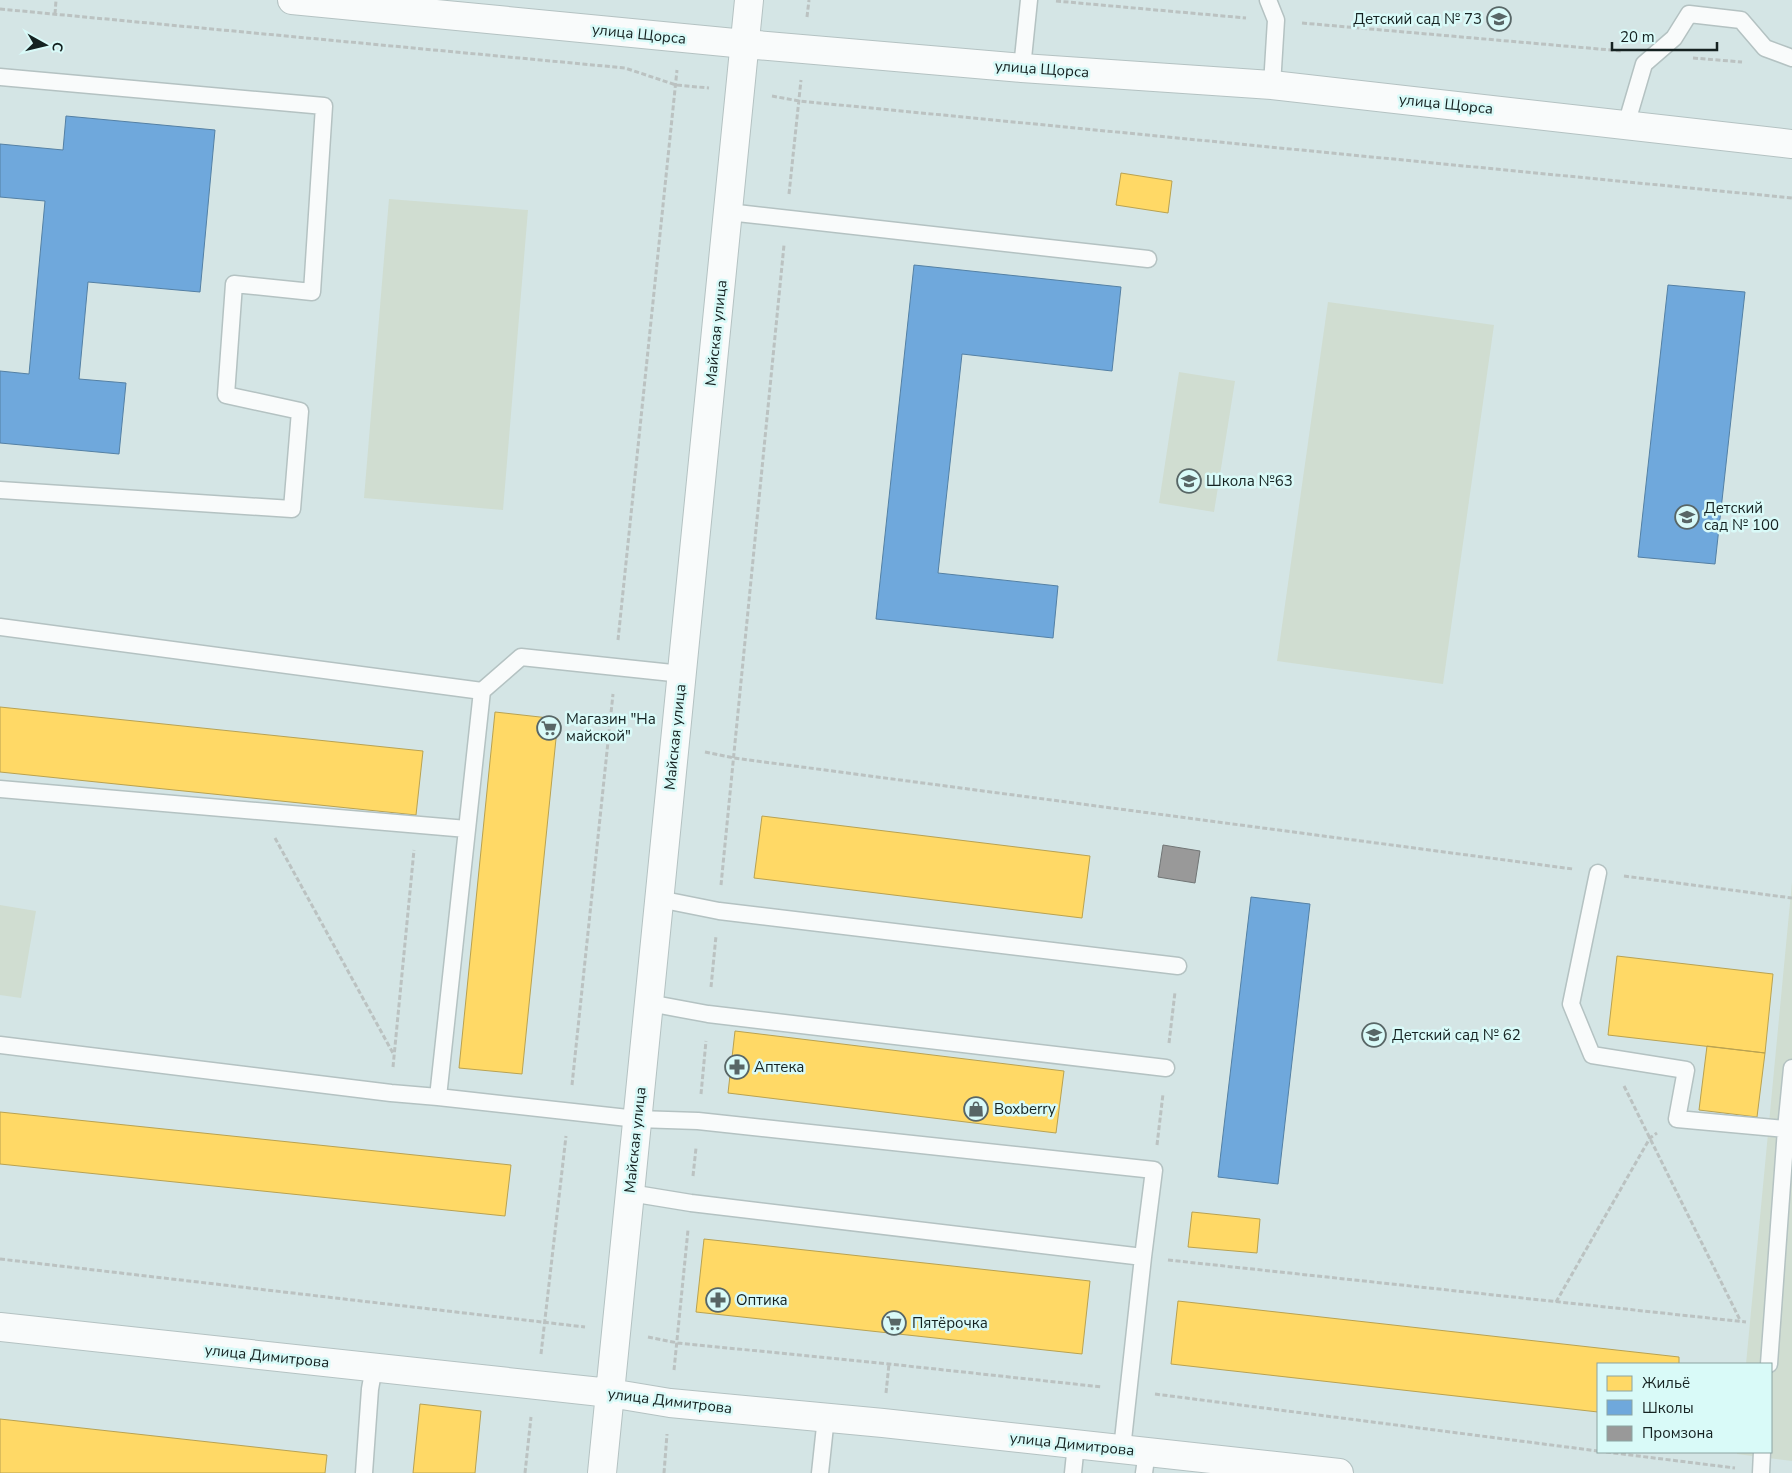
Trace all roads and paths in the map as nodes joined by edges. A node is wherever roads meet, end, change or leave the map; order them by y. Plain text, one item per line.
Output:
1 (56, 0) edge
2 (292, 0) edge
3 (749, 0) edge
4 (809, 0) edge
5 (1029, 0) edge
6 (1268, 0) edge
7 (1053, 1) edge
8 (0, 9) edge
9 (55, 14) junction
10 (1276, 20) junction
11 (745, 44) junction
12 (804, 50) junction
13 (1656, 54) junction
14 (1792, 58) edge
15 (1743, 62) dead end
16 (1022, 68) junction
17 (0, 77) edge
18 (1272, 85) junction
19 (740, 91) junction
20 (799, 101) junction
21 (1626, 125) junction
22 (1792, 144) edge
23 (1792, 198) edge
24 (728, 212) junction
25 (787, 219) junction
26 (1148, 259) dead end
27 (0, 490) edge
28 (0, 627) edge
29 (682, 674) junction
30 (482, 691) junction
31 (674, 746) junction
32 (734, 758) junction
33 (0, 789) edge
34 (260, 811) junction
35 (417, 825) junction
36 (468, 829) junction
37 (1598, 873) junction
38 (1792, 898) edge
39 (660, 899) junction
40 (719, 911) junction
41 (1178, 966) dead end
42 (649, 1003) junction
43 (708, 1014) junction
44 (0, 1045) edge
45 (394, 1055) junction
46 (1610, 1058) junction
47 (1166, 1068) dead end
48 (1792, 1068) edge
49 (391, 1093) junction
50 (438, 1096) junction
51 (637, 1119) junction
52 (1677, 1119) junction
53 (698, 1121) junction
54 (1789, 1132) edge
55 (1650, 1138) junction
56 (630, 1193) junction
57 (691, 1203) junction
58 (1143, 1257) junction
59 (0, 1259) edge
60 (1556, 1302) junction
61 (1740, 1321) junction
62 (1772, 1324) junction
63 (0, 1327) edge
64 (616, 1331) junction
65 (678, 1343) junction
66 (1769, 1363) edge
67 (374, 1367) junction
68 (538, 1385) junction
69 (1129, 1390) junction
70 (610, 1393) junction
71 (670, 1403) junction
72 (826, 1418) junction
73 (1076, 1444) junction
74 (1597, 1451) edge
75 (1614, 1453) edge
76 (1762, 1453) edge
77 (1138, 1458) edge
78 (1197, 1465) edge
79 (1285, 1470) edge
80 (1761, 1472) edge
81 (364, 1473) edge
82 (525, 1473) edge
83 (602, 1473) edge
84 (664, 1473) edge
85 (820, 1473) edge
86 (1073, 1473) edge
87 (1331, 1473) edge

1 - 9 path
2 - 11 street, улица Щорса
3 - 11 street, Майская улица
4 - 12 path
5 - 16 lane
6 - 10 lane
7 - 10 path
8 - 9 path
9 - 19 path
10 - 13 path
10 - 18 lane
11 - 12 street, улица Щорса
11 - 19 street, Майская улица
12 - 16 street, улица Щорса
12 - 20 path
13 - 14 lane
13 - 15 path
13 - 21 lane
16 - 18 street, улица Щорса
17 - 27 lane
18 - 21 street, улица Щорса
19 - 20 path
19 - 24 street, Майская улица
20 - 23 path
20 - 25 path
21 - 22 street, улица Щорса
24 - 25 lane
24 - 29 street, Майская улица
25 - 26 lane
25 - 32 path
28 - 30 lane
29 - 30 lane
29 - 31 street, Майская улица
30 - 36 lane
31 - 32 path
31 - 39 street, Майская улица
32 - 37 path
32 - 40 path
33 - 34 lane
34 - 35 lane
34 - 45 path
35 - 36 lane
35 - 45 path
36 - 50 lane
37 - 38 path
37 - 46 lane
39 - 40 lane
39 - 42 street, Майская улица
40 - 41 lane
40 - 43 path
42 - 43 lane
42 - 51 street, Майская улица
43 - 47 lane
43 - 53 path
44 - 49 lane
45 - 49 path
46 - 52 lane
46 - 55 path
48 - 54 lane
49 - 50 lane
50 - 51 lane
51 - 53 lane
51 - 56 street, Майская улица
52 - 54 lane
52 - 55 path
53 - 57 path
53 - 58 lane
54 - 62 lane
55 - 60 path
55 - 61 path
56 - 57 lane
56 - 64 street, Майская улица
57 - 58 lane
57 - 65 path
58 - 60 path
58 - 69 lane
59 - 64 path
60 - 61 path
61 - 62 path
62 - 66 lane
63 - 67 street, улица Димитрова
64 - 65 path
64 - 70 street, Майская улица
65 - 69 path
65 - 71 path
67 - 68 street, улица Димитрова
67 - 81 lane
68 - 70 street, улица Димитрова
68 - 82 path
69 - 74 path
69 - 77 lane
70 - 71 street, улица Димитрова
70 - 83 street, Майская улица
71 - 72 street, улица Димитрова
71 - 84 path
72 - 73 street, улица Димитрова
72 - 85 lane
73 - 77 street, улица Димитрова
73 - 86 lane
75 - 80 path
76 - 80 lane
77 - 78 street, улица Димитрова
78 - 79 street, улица Димитрова
79 - 87 street, улица Димитрова

